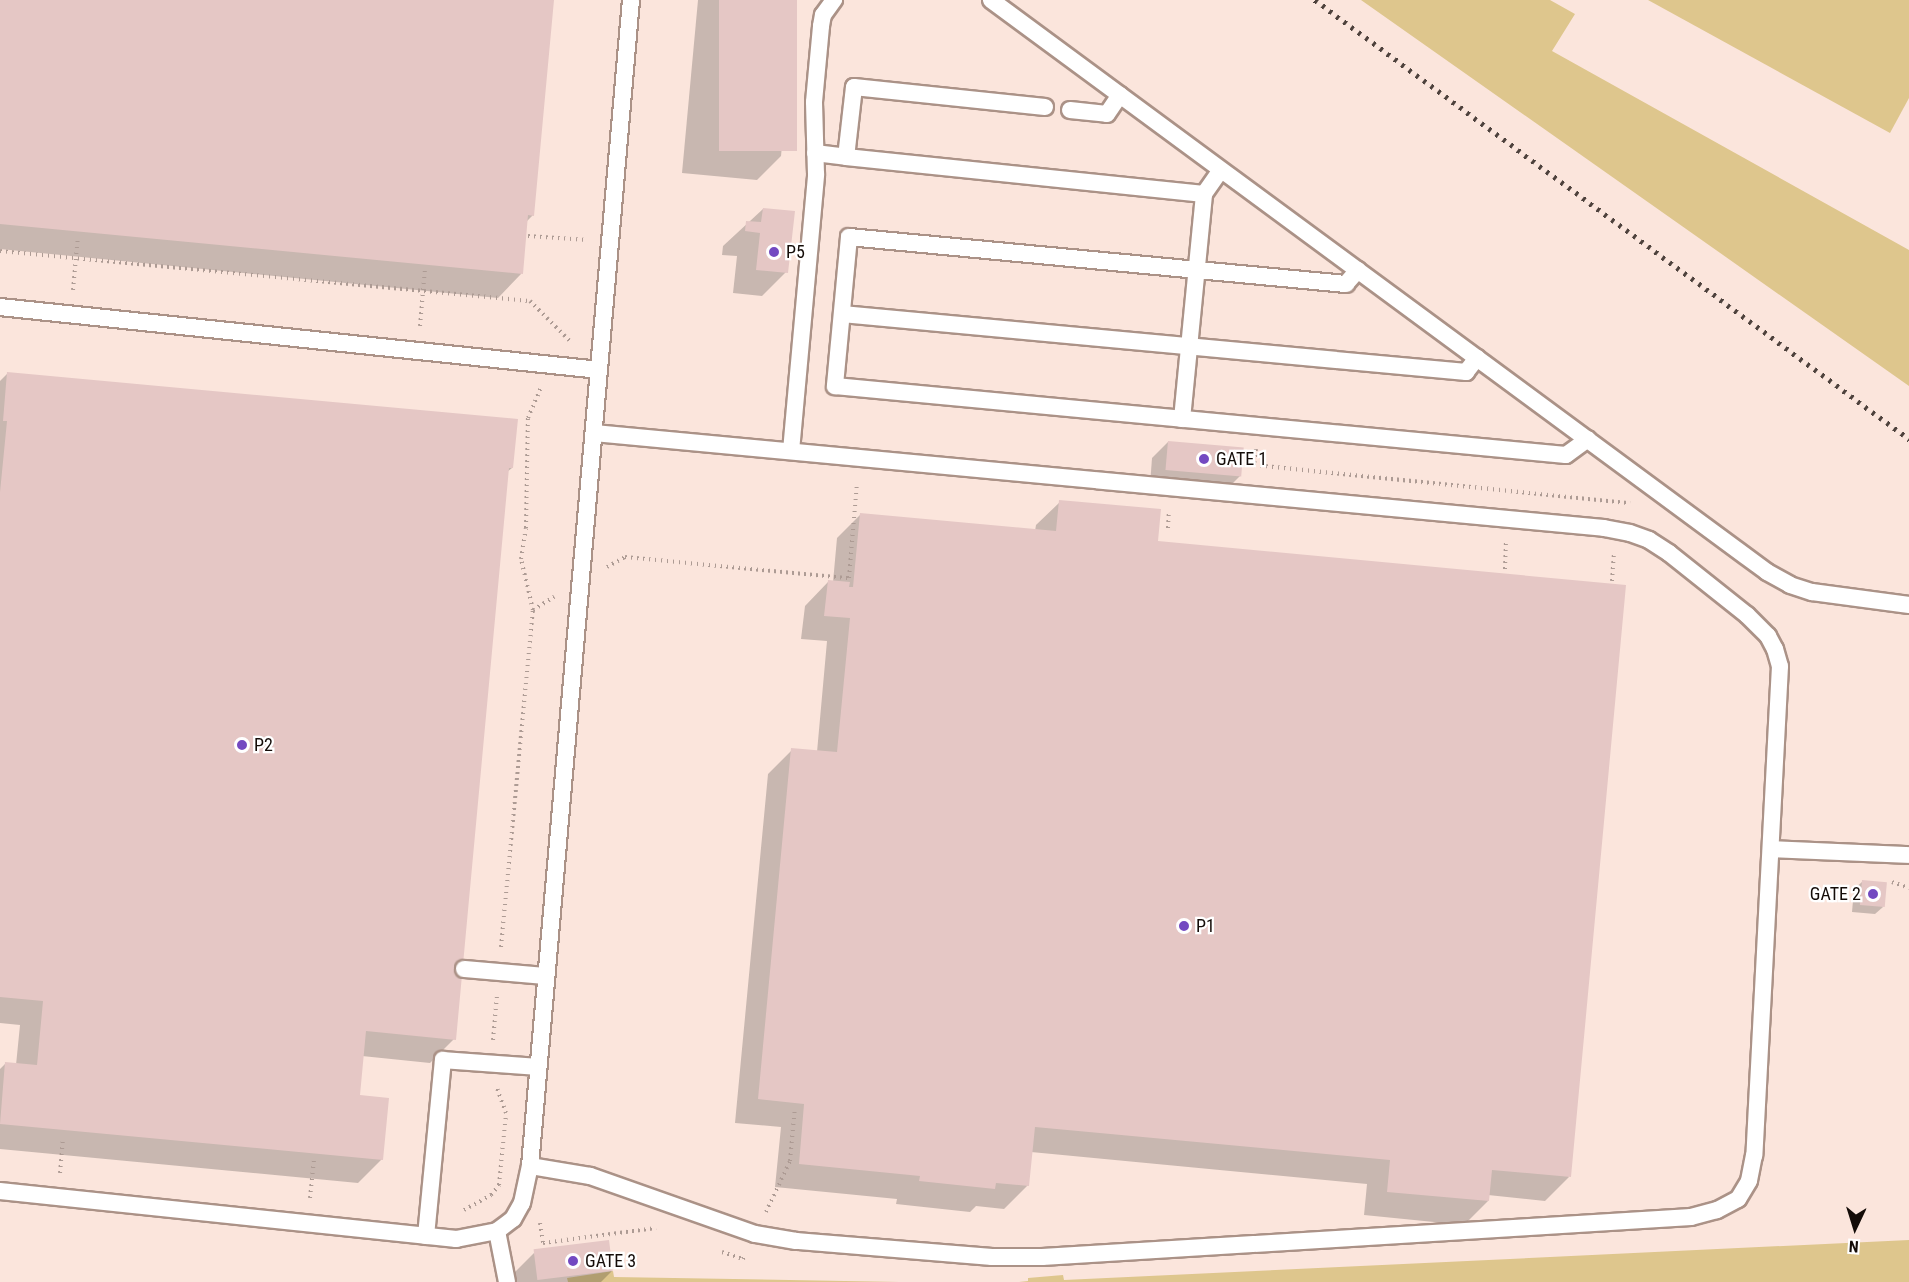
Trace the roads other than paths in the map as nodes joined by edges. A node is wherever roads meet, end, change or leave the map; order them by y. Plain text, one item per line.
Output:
1 (632, 0) edge
2 (834, 0) edge
3 (991, 0) edge
4 (1120, 95) junction
5 (1045, 107) dead end
6 (1070, 110) dead end
7 (815, 153) junction
8 (846, 157) junction
9 (1221, 170) junction
10 (1204, 194) junction
11 (1196, 270) junction
12 (1358, 270) junction
13 (0, 307) edge
14 (842, 314) junction
15 (1189, 346) junction
16 (1477, 358) junction
17 (599, 370) junction
18 (1182, 419) junction
19 (594, 433) junction
20 (1588, 439) junction
21 (791, 451) junction
22 (1909, 605) edge
23 (1771, 849) junction
24 (1909, 855) edge
25 (464, 969) dead end
26 (546, 976) junction
27 (538, 1067) junction
28 (530, 1166) junction
29 (0, 1191) edge
30 (497, 1231) junction
31 (426, 1236) junction
32 (507, 1282) edge

1 - 17 lane
2 - 7 lane
3 - 4 lane
4 - 6 lane
4 - 9 lane
5 - 8 lane
7 - 8 lane
7 - 21 lane
8 - 10 lane
9 - 10 lane
9 - 12 lane
10 - 11 lane
11 - 12 lane
11 - 14 lane
11 - 15 lane
12 - 16 lane
13 - 17 lane
14 - 15 lane
14 - 18 lane
15 - 16 lane
15 - 18 lane
16 - 20 lane
17 - 19 lane
18 - 20 lane
19 - 21 lane
19 - 26 lane
20 - 22 lane
21 - 23 lane
23 - 24 lane
23 - 28 lane
25 - 26 lane
26 - 27 lane
27 - 28 lane
27 - 31 lane
28 - 30 lane
29 - 31 lane
30 - 31 lane
30 - 32 lane

